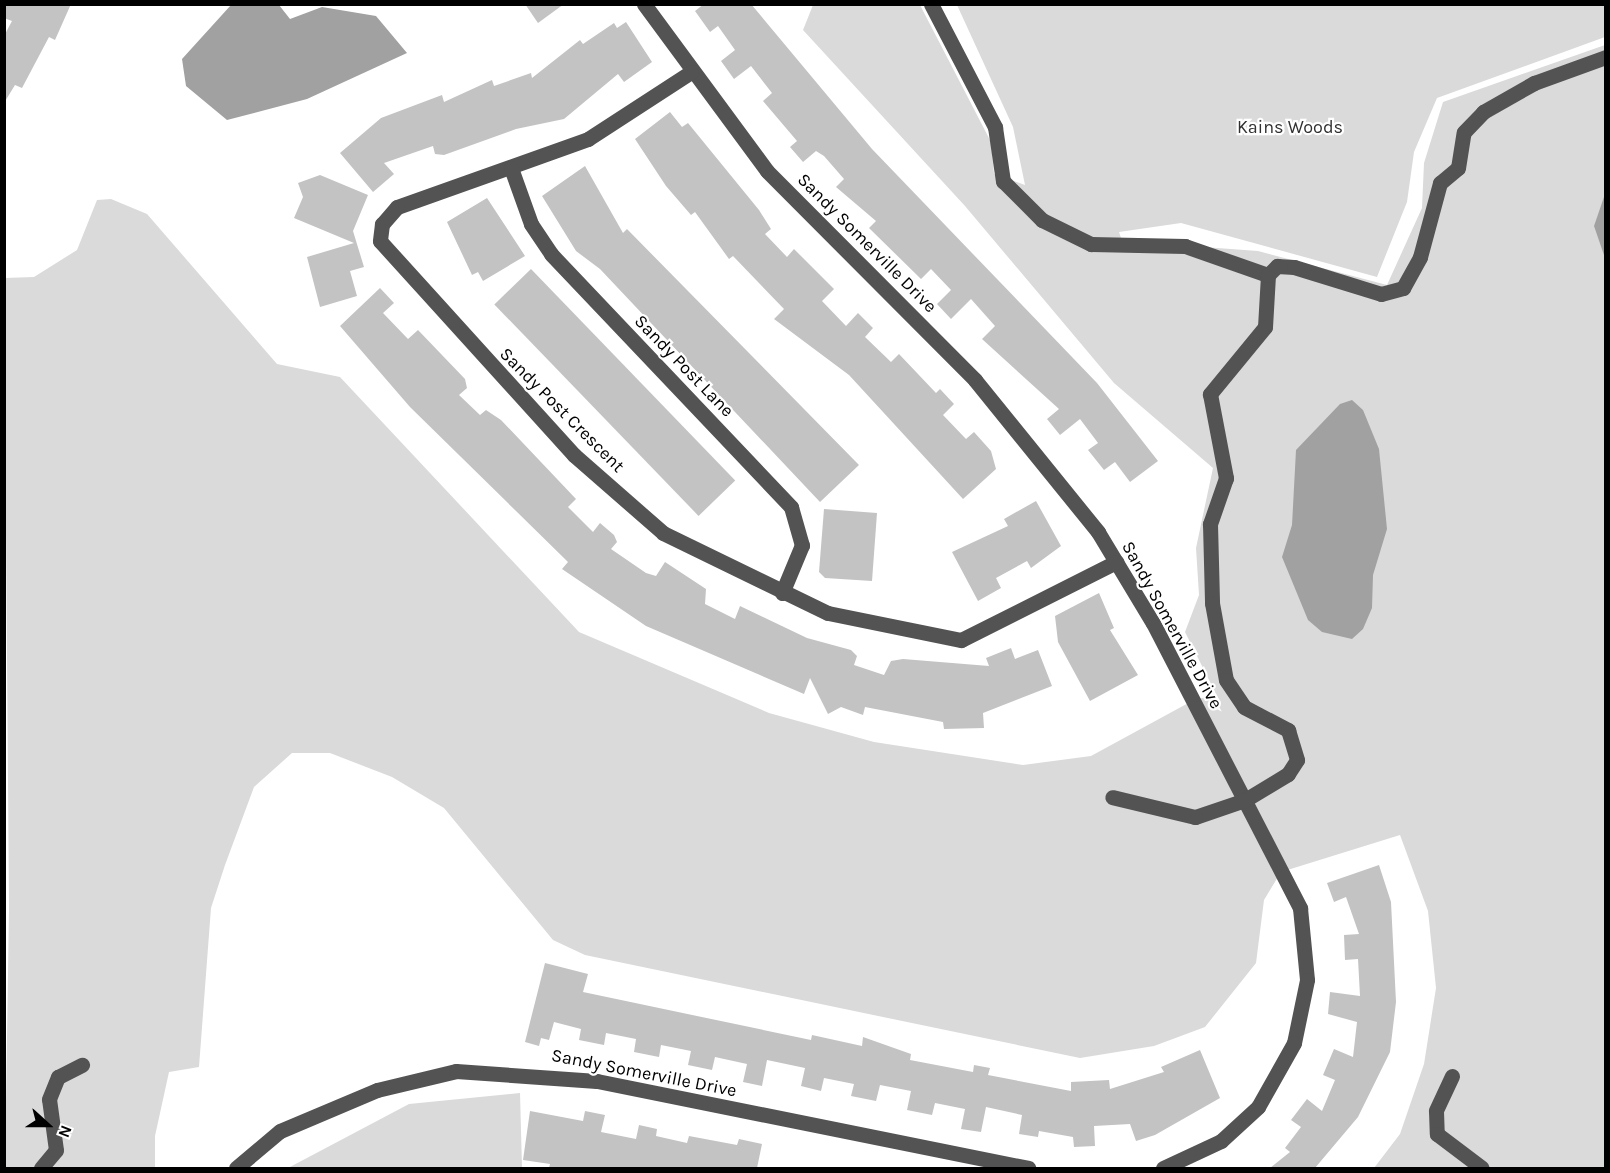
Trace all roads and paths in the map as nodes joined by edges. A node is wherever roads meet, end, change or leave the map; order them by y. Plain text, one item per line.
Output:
1 (644, 4) edge
2 (931, 4) edge
3 (1605, 57) edge
4 (691, 72) junction
5 (511, 168) junction
6 (1268, 274) junction
7 (1116, 562) junction
8 (782, 593) junction
9 (1112, 797) dead end
10 (1245, 800) junction
11 (82, 1065) dead end
12 (1452, 1076) dead end
13 (42, 1168) edge
14 (236, 1168) edge
15 (1028, 1168) edge
16 (1163, 1168) edge
17 (1482, 1168) edge

1 - 4 street, Sandy Somerville Drive
2 - 6 street
3 - 6 street
4 - 5 street, Sandy Post Crescent
4 - 7 street, Sandy Somerville Drive
5 - 8 street, Sandy Post Lane
5 - 8 street, Sandy Post Crescent
6 - 10 street
7 - 8 street, Sandy Post Crescent
7 - 10 street, Sandy Somerville Drive
9 - 10 street
10 - 16 street, Sandy Somerville Drive
11 - 13 street
12 - 17 street
14 - 15 street, Sandy Somerville Drive

